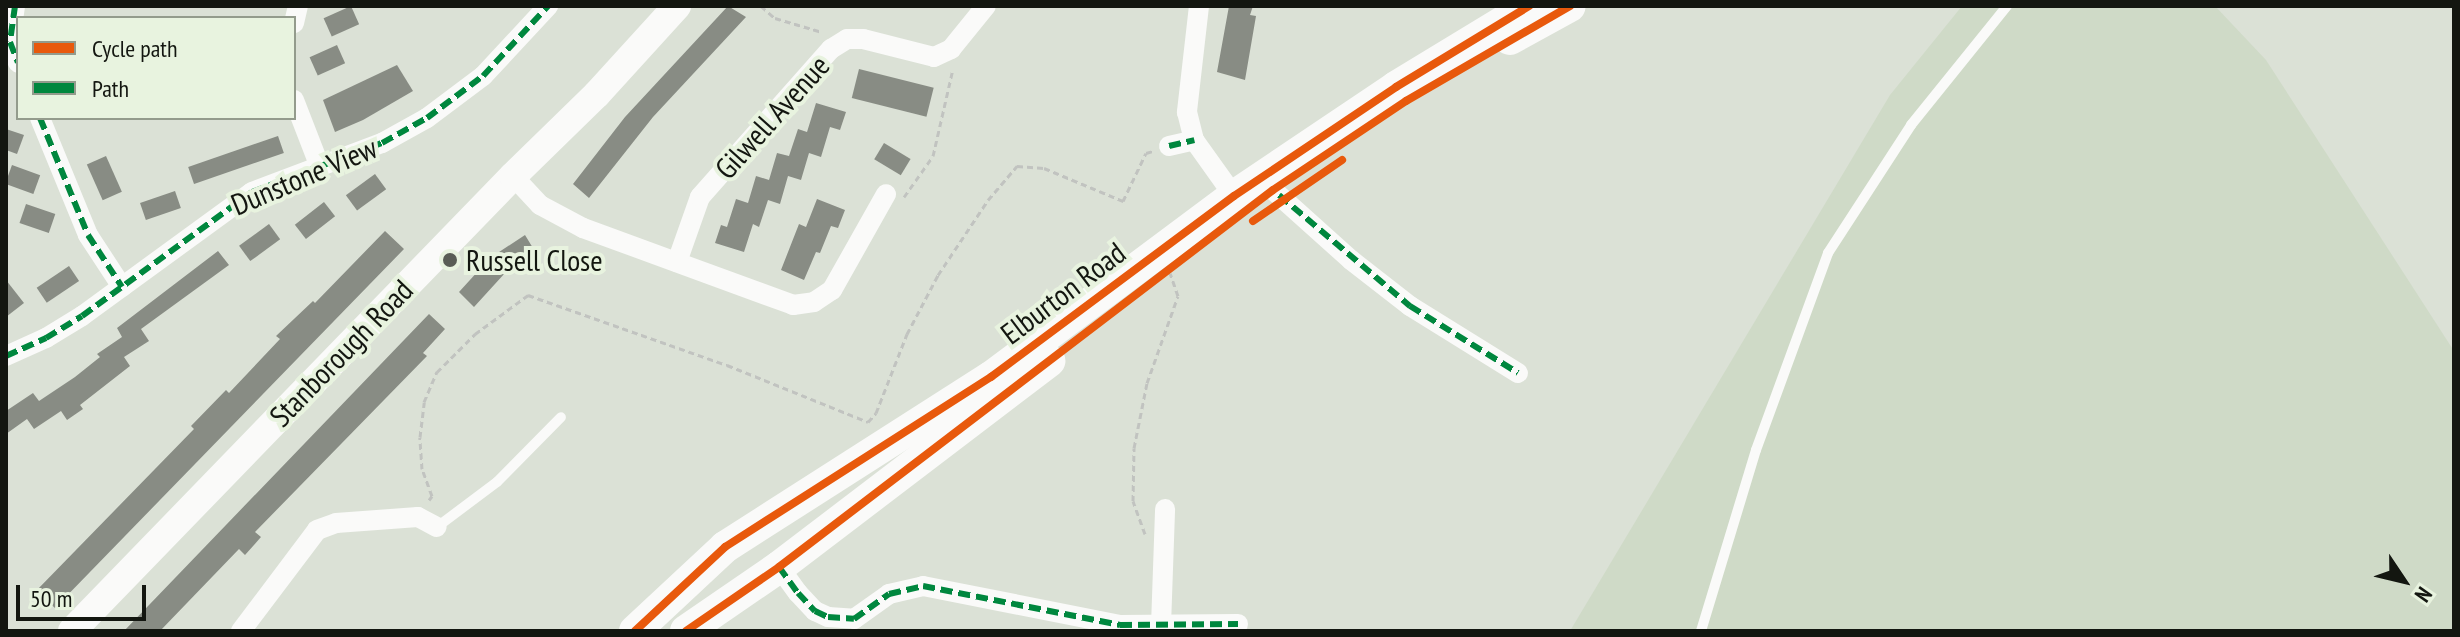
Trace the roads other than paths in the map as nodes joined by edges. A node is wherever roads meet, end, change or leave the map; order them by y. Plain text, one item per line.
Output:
1 (15, 6) edge
2 (548, 6) edge
3 (677, 6) edge
4 (986, 6) edge
5 (1199, 6) edge
6 (1527, 6) edge
7 (1570, 6) edge
8 (2007, 6) edge
9 (16, 58) edge
10 (296, 105) edge
11 (41, 120) edge
12 (1194, 140) junction
13 (1169, 146) road end
14 (320, 167) junction
15 (513, 176) junction
16 (1273, 190) junction
17 (886, 194) road end
18 (1234, 196) junction
19 (677, 262) junction
20 (122, 287) junction
21 (6, 356) edge
22 (1518, 373) dead end
23 (561, 417) dead end
24 (860, 506) junction
25 (1165, 509) dead end
26 (772, 517) junction
27 (437, 527) joint
28 (779, 567) junction
29 (662, 607) junction
30 (1061, 623) edge
31 (1238, 624) dead end
32 (1161, 626) junction
33 (72, 631) edge
34 (241, 631) edge
35 (635, 631) edge
36 (686, 631) edge
37 (1701, 631) edge

1 - 9 street
2 - 14 street, Dunstone View
3 - 15 street, Stanborough Road
4 - 19 street, Gilwell Avenue
5 - 12 street
6 - 18 main road, Elburton Road
7 - 16 main road, Elburton Road
8 - 37 lane
10 - 14 street
11 - 20 street
12 - 13 street
12 - 18 street
14 - 20 street, Dunstone View
15 - 19 street
15 - 33 street, Stanborough Road
16 - 22 street
16 - 24 main road, Elburton Road
17 - 19 street
18 - 26 main road, Elburton Road
20 - 21 street, Dunstone View
23 - 27 lane
24 - 26 main road
24 - 28 main road, Elburton Road
25 - 32 street
26 - 29 main road, Elburton Road
27 - 34 street
28 - 29 main road
28 - 30 street
28 - 36 main road, Elburton Road
29 - 35 main road, Elburton Road
30 - 32 street
31 - 32 street

